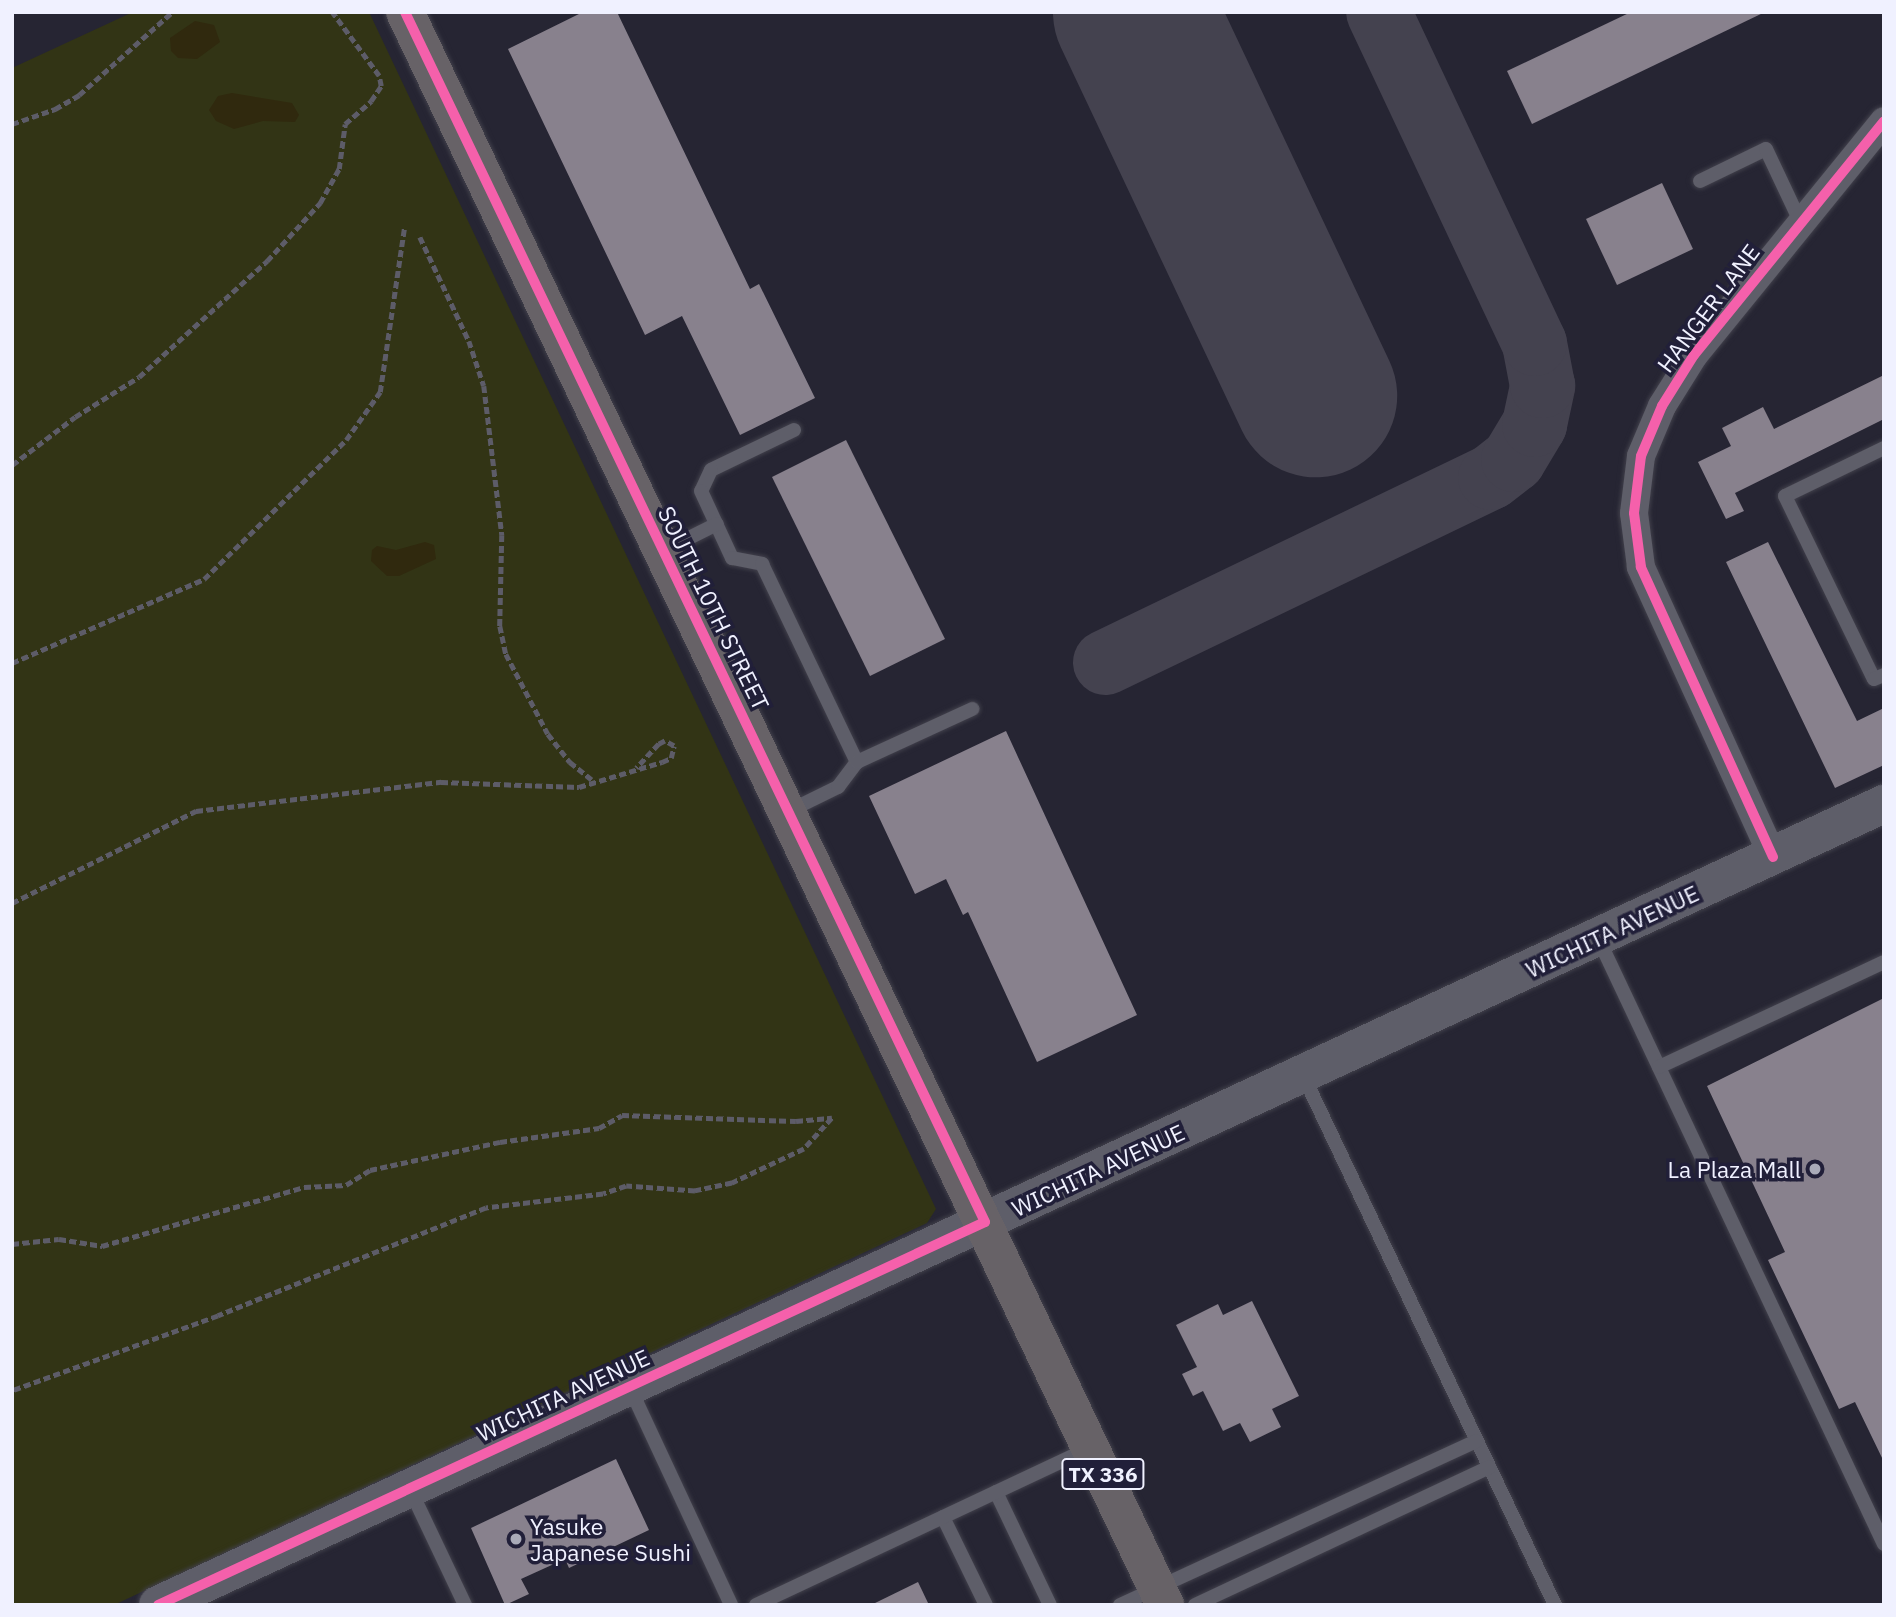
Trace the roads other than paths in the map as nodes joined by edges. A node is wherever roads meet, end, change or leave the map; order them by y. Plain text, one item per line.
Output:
1 (405, 12) edge
2 (1884, 121) edge
3 (1700, 181) dead end
4 (1801, 223) junction
5 (794, 430) dead end
6 (1884, 448) edge
7 (717, 524) junction
8 (663, 551) junction
9 (1884, 675) edge
10 (972, 709) dead end
11 (857, 762) junction
12 (1884, 804) edge
13 (788, 811) junction
14 (1773, 857) junction
15 (1598, 938) junction
16 (1884, 962) edge
17 (1659, 1067) junction
18 (1303, 1075) junction
19 (985, 1222) junction
20 (629, 1387) junction
21 (1476, 1441) junction
22 (1090, 1448) junction
23 (1489, 1467) junction
24 (409, 1489) junction
25 (996, 1492) junction
26 (943, 1517) junction
27 (1884, 1544) edge
28 (1161, 1596) edge
29 (158, 1605) edge
30 (465, 1605) edge
31 (731, 1605) edge
32 (756, 1605) edge
33 (986, 1605) edge
34 (1050, 1605) edge
35 (1120, 1605) edge
36 (1195, 1605) edge
37 (1555, 1605) edge

1 - 8 main road, SOUTH 10TH STREET / TX 336
2 - 4 street, HANGER LANE
3 - 4 lane
4 - 14 street, HANGER LANE
5 - 7 lane
6 - 9 lane
7 - 8 lane
7 - 11 lane
8 - 13 main road, SOUTH 10TH STREET / TX 336
10 - 11 lane
11 - 13 lane
12 - 14 main road, WICHITA AVENUE
13 - 19 main road, SOUTH 10TH STREET / TX 336
14 - 15 main road, WICHITA AVENUE
15 - 17 lane
15 - 18 main road, WICHITA AVENUE
16 - 17 lane
17 - 27 lane
18 - 19 main road, WICHITA AVENUE
18 - 21 lane
19 - 20 main road, WICHITA AVENUE
19 - 22 main road, SOUTH 10TH STREET / TX 336
20 - 24 main road, WICHITA AVENUE
20 - 31 lane
21 - 23 lane
21 - 28 lane
22 - 25 lane
22 - 28 main road, SOUTH 10TH STREET / TX 336
23 - 36 lane
23 - 37 lane
24 - 29 main road, WICHITA AVENUE
24 - 30 lane
25 - 26 lane
25 - 34 lane
26 - 32 lane
26 - 33 lane
28 - 35 lane

